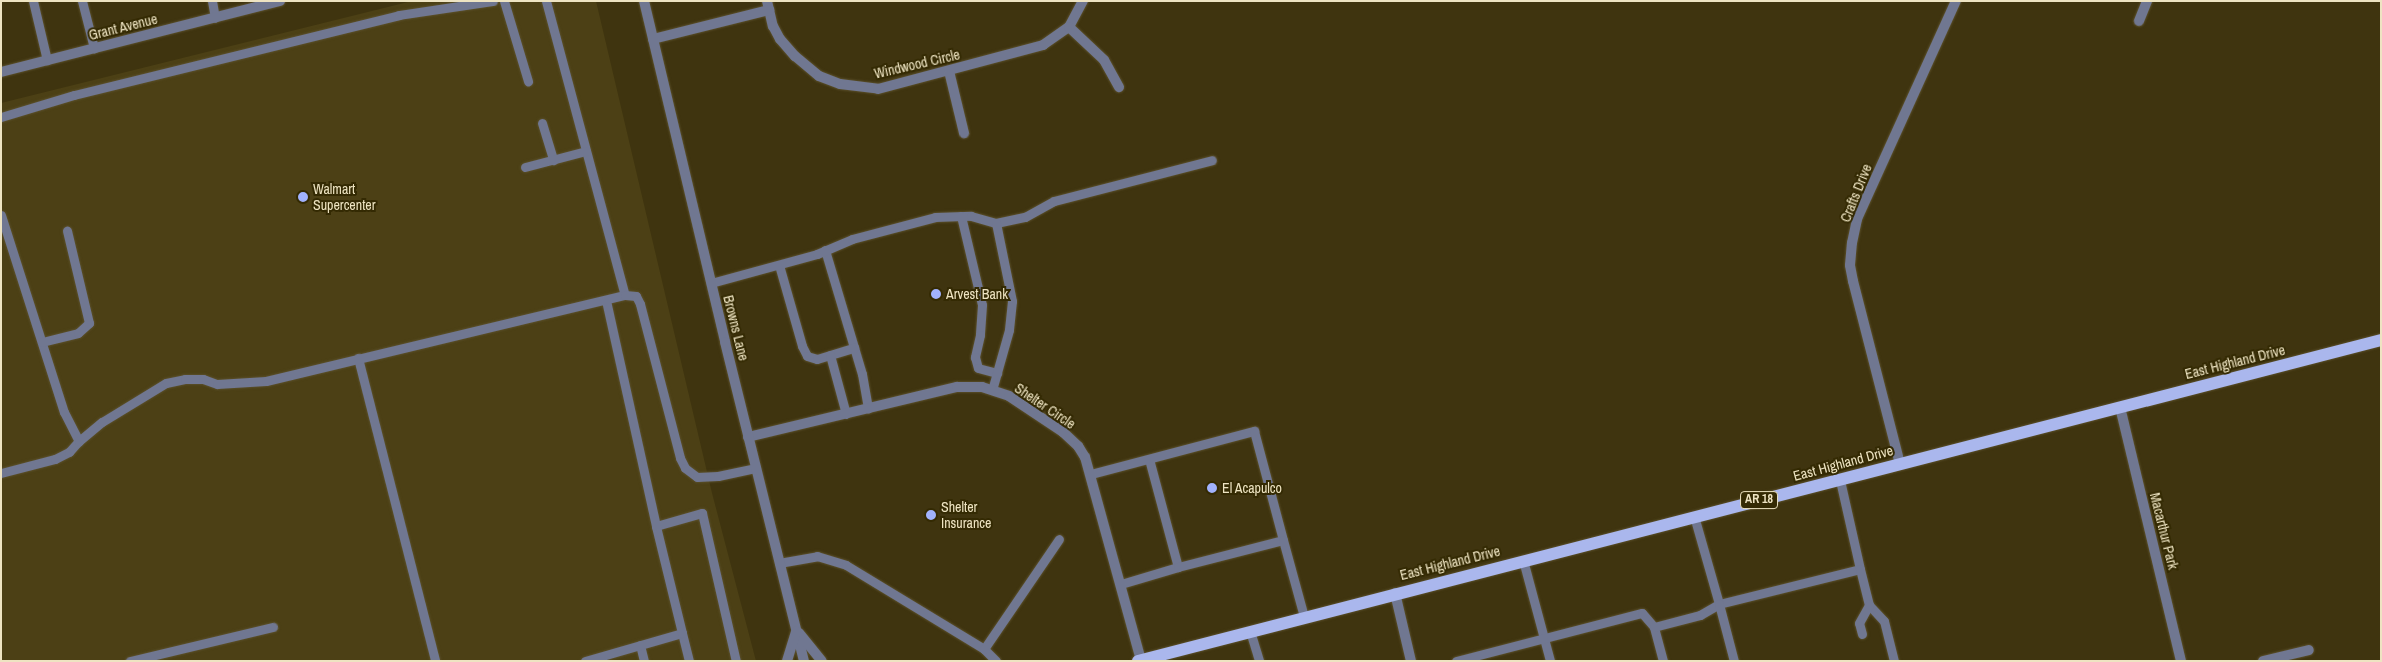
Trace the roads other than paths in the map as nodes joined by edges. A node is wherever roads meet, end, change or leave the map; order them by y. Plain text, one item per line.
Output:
1 (33, 1) edge
2 (82, 1) edge
3 (212, 1) edge
4 (280, 1) edge
5 (493, 1) edge
6 (504, 1) edge
7 (546, 1) edge
8 (644, 1) edge
9 (1083, 1) edge
10 (1956, 1) edge
11 (2147, 1) edge
12 (768, 6) edge
13 (216, 18) junction
14 (2139, 21) dead end
15 (1069, 27) junction
16 (653, 39) junction
17 (94, 48) junction
18 (47, 60) junction
19 (949, 71) junction
20 (1, 72) edge
21 (528, 80) dead end
22 (1119, 87) dead end
23 (1, 117) edge
24 (542, 123) dead end
25 (964, 134) dead end
26 (586, 151) junction
27 (553, 160) junction
28 (1212, 160) dead end
29 (526, 167) dead end
30 (1, 215) edge
31 (960, 216) junction
32 (996, 223) junction
33 (67, 231) dead end
34 (825, 250) junction
35 (779, 265) junction
36 (711, 283) junction
37 (624, 294) junction
38 (606, 300) junction
39 (2381, 340) edge
40 (42, 342) junction
41 (854, 348) junction
42 (830, 355) junction
43 (358, 358) junction
44 (997, 374) junction
45 (992, 390) junction
46 (2120, 407) junction
47 (868, 408) junction
48 (846, 414) junction
49 (748, 437) junction
50 (79, 440) junction
51 (1149, 459) junction
52 (1900, 464) junction
53 (756, 468) junction
54 (1, 473) edge
55 (1091, 474) junction
56 (1840, 480) junction
57 (1694, 516) junction
58 (656, 526) junction
59 (1059, 539) dead end
60 (1283, 540) junction
61 (1523, 560) junction
62 (779, 563) junction
63 (1178, 567) junction
64 (1860, 569) junction
65 (1121, 584) junction
66 (1395, 593) junction
67 (1719, 604) junction
68 (1868, 605) junction
69 (1304, 617) junction
70 (272, 627) dead end
71 (1654, 627) junction
72 (796, 630) junction
73 (1250, 631) junction
74 (682, 633) junction
75 (1862, 634) dead end
76 (1544, 638) junction
77 (640, 645) junction
78 (984, 649) junction
79 (2309, 650) dead end
80 (604, 658) edge
81 (1140, 660) edge
82 (1456, 660) edge
83 (130, 661) edge
84 (435, 661) edge
85 (585, 661) edge
86 (644, 661) edge
87 (689, 661) edge
88 (736, 661) edge
89 (787, 661) edge
90 (804, 661) edge
91 (822, 661) edge
92 (996, 661) edge
93 (1259, 661) edge
94 (1411, 661) edge
95 (1550, 661) edge
96 (1663, 661) edge
97 (1734, 661) edge
98 (1894, 661) edge
99 (2182, 661) edge
100 (2263, 661) edge

1 - 18 lane
2 - 17 lane
3 - 13 lane
4 - 13 street, Grant Avenue
5 - 23 lane
6 - 21 lane
7 - 26 lane
8 - 16 street, Browns Lane
9 - 15 street, Windwood Circle
10 - 52 street, Crafts Drive
11 - 14 street
12 - 16 street, Windwood Circle
12 - 19 street, Windwood Circle
13 - 17 street, Grant Avenue
15 - 19 street, Windwood Circle
15 - 22 street
16 - 36 street, Browns Lane
17 - 18 street, Grant Avenue
18 - 20 street, Grant Avenue
19 - 25 street
24 - 27 lane
26 - 27 lane
26 - 37 lane
27 - 29 lane
28 - 32 lane
30 - 40 lane
31 - 32 lane
31 - 34 lane
31 - 44 lane
32 - 44 lane
33 - 40 lane
34 - 35 lane
34 - 41 lane
35 - 36 lane
35 - 42 lane
36 - 49 street, Browns Lane
37 - 38 lane
37 - 53 lane
38 - 43 lane
38 - 58 lane
39 - 46 main road, East Highland Drive / AR 18
40 - 50 lane
41 - 42 lane
41 - 47 lane
42 - 48 lane
43 - 50 lane
43 - 84 lane
44 - 45 lane
45 - 47 street, Shelter Circle
45 - 55 street, Shelter Circle
46 - 52 main road, East Highland Drive / AR 18
46 - 99 street, Macarthur Park
47 - 48 street, Shelter Circle
48 - 49 street, Shelter Circle
49 - 53 street, Browns Lane
50 - 54 lane
51 - 55 lane
51 - 60 lane
51 - 63 lane
52 - 56 main road, East Highland Drive / AR 18
53 - 62 street, Browns Lane
55 - 65 street, Shelter Circle
56 - 57 main road, East Highland Drive / AR 18
56 - 64 lane
57 - 61 main road, East Highland Drive / AR 18
57 - 67 lane
58 - 74 lane
58 - 88 lane
59 - 78 lane
60 - 63 lane
60 - 69 lane
61 - 66 main road, East Highland Drive / AR 18
61 - 76 lane
62 - 72 street, Browns Lane
62 - 78 lane
63 - 65 lane
64 - 67 lane
64 - 68 lane
65 - 81 street, Shelter Circle
66 - 69 main road, East Highland Drive / AR 18
66 - 94 street
67 - 71 lane
67 - 97 lane
68 - 75 lane
68 - 98 lane
69 - 73 main road, East Highland Drive / AR 18
70 - 83 lane
71 - 76 lane
71 - 96 lane
72 - 89 street
72 - 90 street, Browns Lane
72 - 91 street
73 - 81 main road, East Highland Drive / AR 18
73 - 93 lane
74 - 77 lane
74 - 87 lane
76 - 82 lane
76 - 95 lane
77 - 80 lane
77 - 86 lane
78 - 92 lane
79 - 100 street
80 - 85 lane

